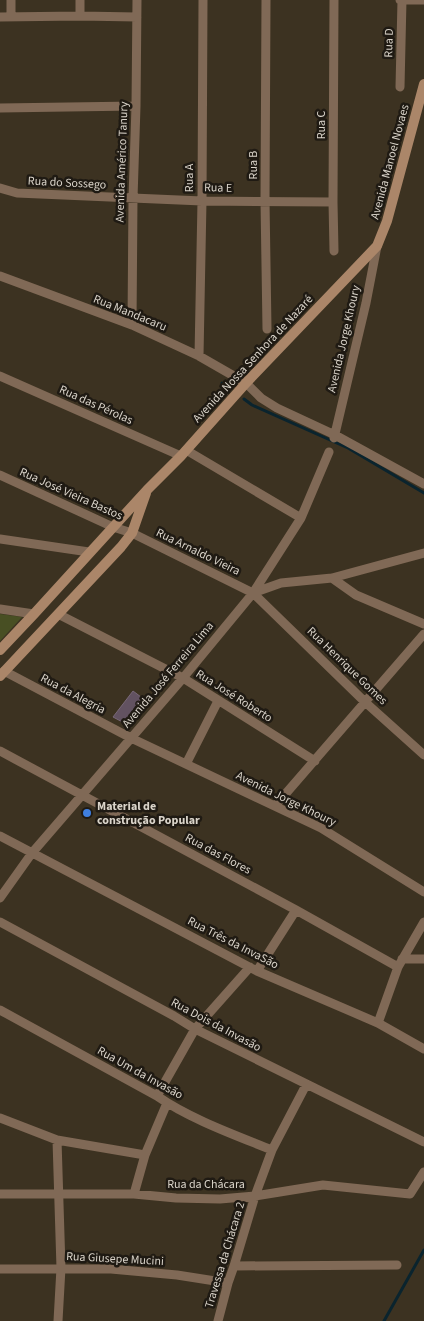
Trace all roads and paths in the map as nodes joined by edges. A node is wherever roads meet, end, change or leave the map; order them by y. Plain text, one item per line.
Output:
1 (11, 0) edge
2 (80, 0) edge
3 (137, 0) edge
4 (203, 0) edge
5 (266, 0) edge
6 (334, 0) edge
7 (401, 0) edge
8 (424, 0) edge
9 (80, 16) junction
10 (0, 17) edge
11 (11, 17) junction
12 (137, 17) junction
13 (424, 84) edge
14 (400, 87) dead end
15 (136, 106) junction
16 (0, 108) edge
17 (0, 188) edge
18 (133, 198) junction
19 (202, 201) junction
20 (265, 201) junction
21 (333, 202) junction
22 (377, 246) junction
23 (334, 251) dead end
24 (0, 276) edge
25 (132, 325) junction
26 (267, 329) dead end
27 (199, 356) junction
28 (0, 376) edge
29 (246, 383) junction
30 (335, 436) junction
31 (329, 452) dead end
32 (184, 453) junction
33 (0, 475) edge
34 (424, 484) edge
35 (147, 490) junction
36 (301, 518) junction
37 (113, 527) junction
38 (132, 533) junction
39 (0, 539) edge
40 (90, 552) junction
41 (424, 552) edge
42 (332, 578) junction
43 (253, 592) junction
44 (0, 608) edge
45 (34, 614) junction
46 (58, 614) junction
47 (424, 624) edge
48 (424, 634) edge
49 (0, 650) edge
50 (2, 674) edge
51 (183, 678) junction
52 (218, 701) junction
53 (365, 702) junction
54 (131, 738) junction
55 (1, 754) edge
56 (424, 755) edge
57 (315, 761) junction
58 (186, 764) junction
59 (82, 795) junction
60 (275, 806) junction
61 (0, 836) edge
62 (32, 853) junction
63 (424, 892) edge
64 (0, 898) edge
65 (296, 910) junction
66 (0, 922) edge
67 (424, 922) edge
68 (424, 959) edge
69 (400, 963) junction
70 (253, 969) junction
71 (0, 1010) edge
72 (378, 1023) junction
73 (195, 1029) junction
74 (424, 1050) edge
75 (306, 1085) junction
76 (158, 1096) junction
77 (167, 1103) junction
78 (0, 1118) edge
79 (57, 1140) junction
80 (424, 1142) edge
81 (272, 1150) junction
82 (145, 1155) junction
83 (424, 1172) edge
84 (0, 1194) edge
85 (58, 1194) junction
86 (134, 1194) junction
87 (256, 1196) junction
88 (397, 1265) dead end
89 (234, 1266) junction
90 (61, 1268) junction
91 (0, 1269) edge
92 (228, 1283) junction
93 (58, 1321) edge
94 (218, 1321) edge

1 - 11 street
2 - 9 street
3 - 12 street, Avenida Américo Tanury
4 - 19 street, Rua A
5 - 20 street, Rua B
6 - 21 street, Rua C
7 - 8 street
7 - 14 street, Rua D
9 - 11 street
9 - 12 street
10 - 11 street
12 - 15 street, Avenida Américo Tanury
13 - 22 street, Avenida Manoel Novaes
15 - 16 street
15 - 18 street, Avenida Américo Tanury
17 - 18 street, Rua do Sossego
18 - 19 street, Rua E
18 - 25 street, Avenida Américo Tanury
19 - 20 street, Rua E
19 - 27 street, Rua A
20 - 21 street, Rua E
20 - 26 street, Rua B
21 - 23 street, Rua C
22 - 29 street, Avenida Nossa Senhora de Nazaré
22 - 30 street, Avenida Jorge Khoury
24 - 25 street, Rua Mandacaru
25 - 27 street, Rua Mandacaru
27 - 29 street, Rua Mandacaru
28 - 32 street, Rua das Pérolas
29 - 30 street, Rua Mandacaru
29 - 32 street, Avenida Nossa Senhora de Nazaré
30 - 34 street, Rua Mandacaru
31 - 36 street, Avenida José Ferreira Lima
32 - 35 street, Avenida Nossa Senhora de Nazaré
32 - 36 street, Rua das Pérolas
33 - 37 street, Rua José Vieira Bastos
35 - 37 street, Avenida Nossa Senhora de Nazaré
35 - 38 street, Avenida Nossa Senhora de Nazaré
36 - 43 street, Avenida José Ferreira Lima
37 - 38 street, Rua José Vieira Bastos
37 - 40 street, Avenida Nossa Senhora de Nazaré
38 - 43 street, Rua Arnaldo Vieira
38 - 46 street, Avenida Nossa Senhora de Nazaré
39 - 40 street
40 - 45 street, Avenida Nossa Senhora de Nazaré
41 - 42 street
42 - 43 street
42 - 47 street
43 - 51 street, Avenida José Ferreira Lima
43 - 53 street, Rua Henrique Gomes
44 - 45 street
45 - 49 street, Avenida Nossa Senhora de Nazaré
46 - 50 street, Avenida Nossa Senhora de Nazaré
46 - 51 street, Rua José Roberto
48 - 53 street
50 - 54 street, Rua da Alegria
51 - 52 street, Rua José Roberto
51 - 54 street, Avenida José Ferreira Lima
52 - 57 street, Rua José Roberto
52 - 58 street
53 - 56 street, Rua Henrique Gomes
53 - 57 street
54 - 58 street, Avenida Jorge Khoury
54 - 59 street, Avenida José Ferreira Lima
55 - 59 street, Rua das Flores
57 - 60 street
58 - 60 street, Avenida Jorge Khoury
59 - 62 street, Avenida José Ferreira Lima
59 - 65 street, Rua das Flores
60 - 63 street, Avenida Jorge Khoury
61 - 62 street, Rua Três da InvaSão
62 - 64 street, Avenida José Ferreira Lima
62 - 70 street, Rua Três da InvaSão
65 - 69 street, Rua das Flores
65 - 70 street
66 - 73 street, Rua Dois da Invasão
67 - 69 street
68 - 69 street, Rua das Flores
69 - 72 street
70 - 72 street, Rua Três da InvaSão
70 - 73 street
71 - 76 street, Rua Um da Invasão
72 - 74 street, Rua Três da InvaSão
73 - 75 street, Rua Dois da Invasão
73 - 76 street
75 - 80 street, Rua Dois da Invasão
75 - 81 street, Travessa da Chácara 2
76 - 77 street, Rua Um da Invasão
77 - 81 street, Rua Um da Invasão
77 - 82 street
78 - 79 street
79 - 82 street
79 - 85 street
81 - 87 street, Travessa da Chácara 2
82 - 86 street
83 - 87 street, Rua da Chácara
84 - 85 street, Rua da Chácara
85 - 86 street, Rua da Chácara
85 - 90 street
86 - 87 street, Rua da Chácara
87 - 89 street, Travessa da Chácara 2
88 - 89 street
89 - 92 street, Travessa da Chácara 2
90 - 91 street, Rua Giusepe Mucini
90 - 92 street, Rua Giusepe Mucini
90 - 93 street
92 - 94 street, Travessa da Chácara 2

